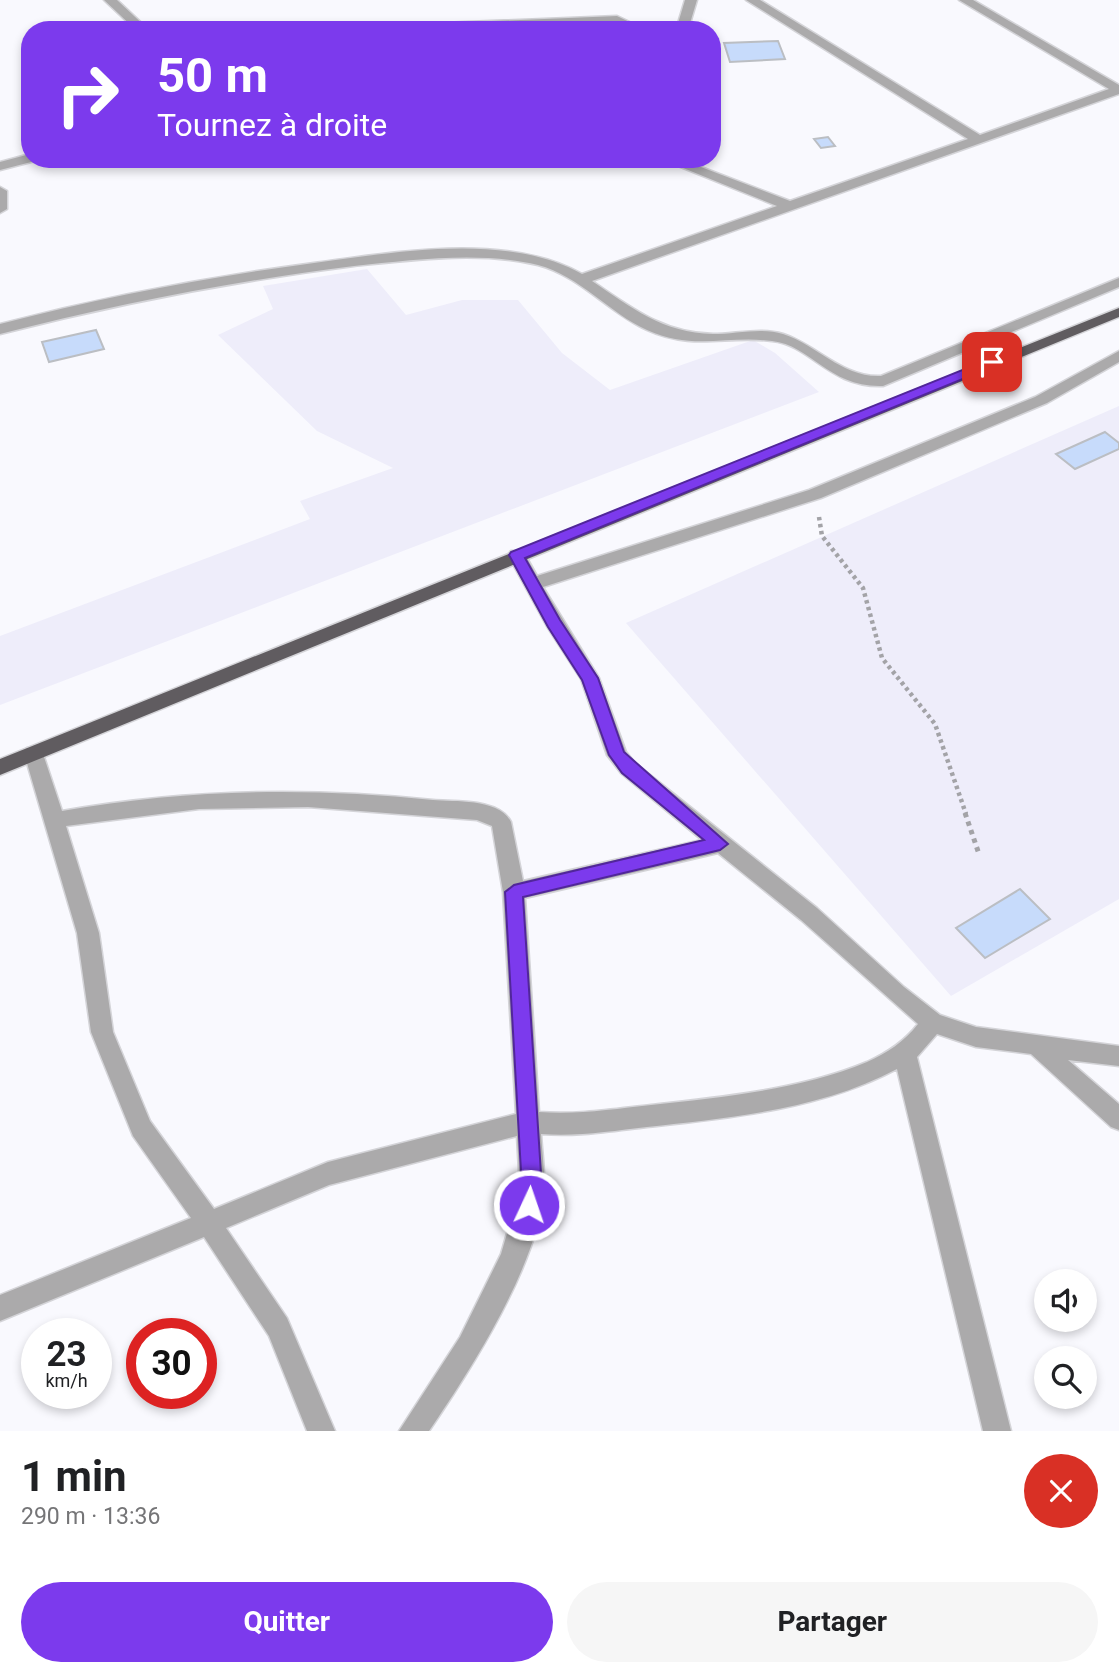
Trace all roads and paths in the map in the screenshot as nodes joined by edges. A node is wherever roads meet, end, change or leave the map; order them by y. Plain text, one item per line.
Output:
1 (110, 0) edge
2 (691, 0) edge
3 (752, 0) edge
4 (965, 0) edge
5 (133, 21) edge
6 (592, 21) edge
7 (619, 21) edge
8 (685, 21) edge
9 (1119, 90) edge
10 (975, 138) junction
11 (21, 160) edge
12 (0, 166) edge
13 (690, 168) edge
14 (0, 191) edge
15 (787, 205) junction
16 (0, 209) edge
17 (580, 280) junction
18 (1119, 282) edge
19 (1119, 312) edge
20 (0, 329) edge
21 (1119, 356) edge
22 (815, 494) junction
23 (517, 555) junction
24 (531, 584) junction
25 (34, 753) junction
26 (0, 767) edge
27 (56, 820) junction
28 (720, 844) junction
29 (979, 854) dead end
30 (514, 892) junction
31 (933, 1023) junction
32 (1039, 1048) junction
33 (905, 1054) junction
34 (1119, 1056) edge
35 (1119, 1119) edge
36 (528, 1122) junction
37 (209, 1223) junction
38 (0, 1308) edge
39 (321, 1431) edge
40 (413, 1431) edge
41 (997, 1431) edge

1 - 5 street
2 - 8 street
3 - 10 street
4 - 9 street
6 - 7 street
9 - 10 street
10 - 15 street
11 - 12 street
13 - 15 street
14 - 16 street
15 - 17 street
17 - 18 street
17 - 20 street
19 - 23 highway
21 - 22 street
22 - 24 street
22 - 29 path
23 - 24 street
23 - 25 highway
24 - 28 street
25 - 26 highway
25 - 27 street
27 - 30 street
27 - 37 street
28 - 30 street
28 - 31 street
30 - 36 street
31 - 32 street
31 - 33 street
32 - 34 street
32 - 35 street
33 - 36 street
33 - 41 street
36 - 37 street
36 - 40 street
37 - 38 street
37 - 39 street

